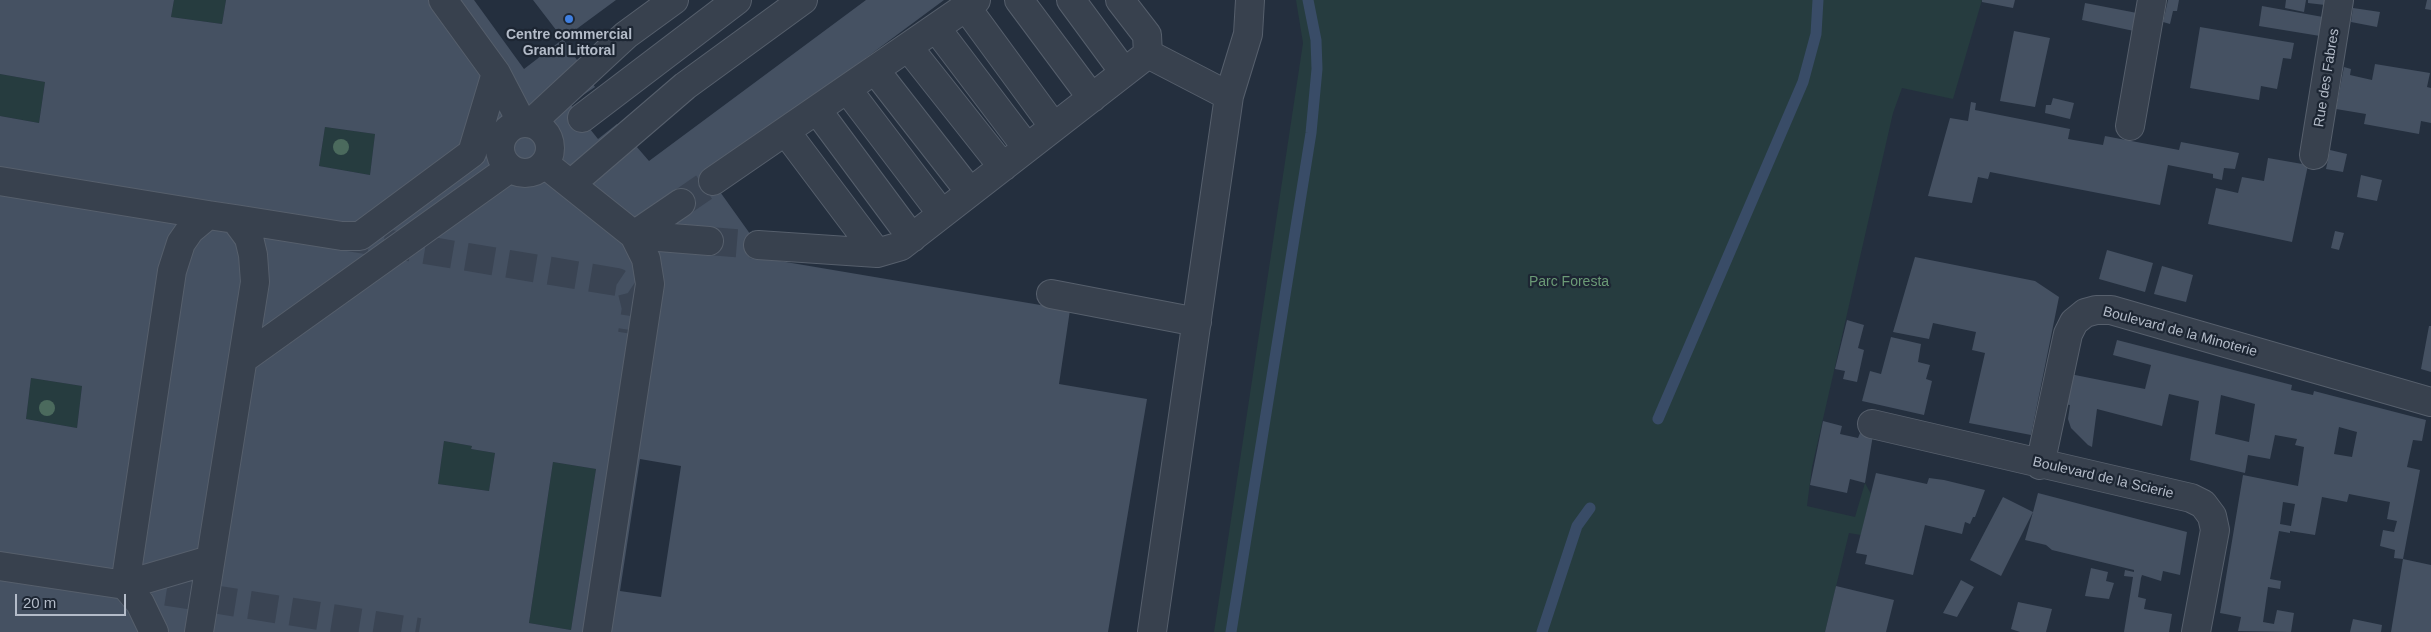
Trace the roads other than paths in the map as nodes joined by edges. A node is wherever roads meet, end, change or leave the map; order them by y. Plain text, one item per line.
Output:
1 (443, 0) edge
2 (674, 0) edge
3 (737, 0) edge
4 (803, 0) edge
5 (1019, 0) edge
6 (1071, 0) edge
7 (1120, 0) edge
8 (1250, 0) edge
9 (2152, 0) edge
10 (2339, 0) edge
11 (971, 4) edge
12 (936, 28) junction
13 (908, 47) junction
14 (1148, 54) junction
15 (875, 70) junction
16 (1124, 72) junction
17 (496, 73) junction
18 (847, 89) junction
19 (1229, 96) junction
20 (1092, 98) junction
21 (817, 110) junction
22 (582, 118) dead end
23 (526, 123) junction
24 (2130, 126) dead end
25 (1054, 127) junction
26 (786, 132) junction
27 (1027, 148) junction
28 (472, 153) junction
29 (2314, 155) dead end
30 (505, 162) junction
31 (546, 164) junction
32 (1003, 167) junction
33 (0, 181) edge
34 (713, 181) tunnel mouth
35 (572, 183) junction
36 (970, 192) junction
37 (681, 203) tunnel mouth
38 (942, 214) junction
39 (208, 215) junction
40 (235, 219) junction
41 (634, 235) junction
42 (912, 238) junction
43 (709, 241) tunnel mouth
44 (758, 245) tunnel mouth
45 (877, 253) junction
46 (1051, 294) dead end
47 (1196, 322) junction
48 (243, 359) junction
49 (2431, 402) edge
50 (1872, 424) dead end
51 (2040, 465) junction
52 (210, 560) junction
53 (0, 566) edge
54 (125, 585) junction
55 (154, 632) edge
56 (199, 632) edge
57 (597, 632) edge
58 (1152, 632) edge
59 (2196, 632) edge

1 - 17 street
2 - 23 street
3 - 22 street
4 - 35 street
5 - 20 street
6 - 16 street
7 - 14 street
8 - 19 street
9 - 24 street
10 - 29 street, Rue des Fabres
11 - 12 street
11 - 25 street
12 - 13 street
12 - 27 street
13 - 15 street
13 - 32 street
14 - 16 street
14 - 19 street
15 - 18 street
15 - 36 street
16 - 20 street
17 - 23 street
17 - 28 street
18 - 21 street
18 - 38 street
19 - 47 street
20 - 25 street
21 - 26 street
21 - 42 street
23 - 30 street
23 - 31 street
25 - 27 street
26 - 34 street
26 - 45 street
27 - 32 street
28 - 30 street
28 - 40 street
30 - 31 street
30 - 48 street
31 - 35 street
32 - 36 street
33 - 39 street
35 - 41 street
36 - 38 street
37 - 41 street
38 - 42 street
39 - 40 street
39 - 54 street
40 - 48 street
41 - 43 street
41 - 57 street
42 - 45 street
44 - 45 street
46 - 47 street
47 - 58 street
48 - 52 street
49 - 51 street, Boulevard de la Minoterie
50 - 51 street, Boulevard de la Scierie
51 - 59 street, Boulevard de la Scierie
52 - 54 street
52 - 56 street
53 - 54 street
54 - 55 street

